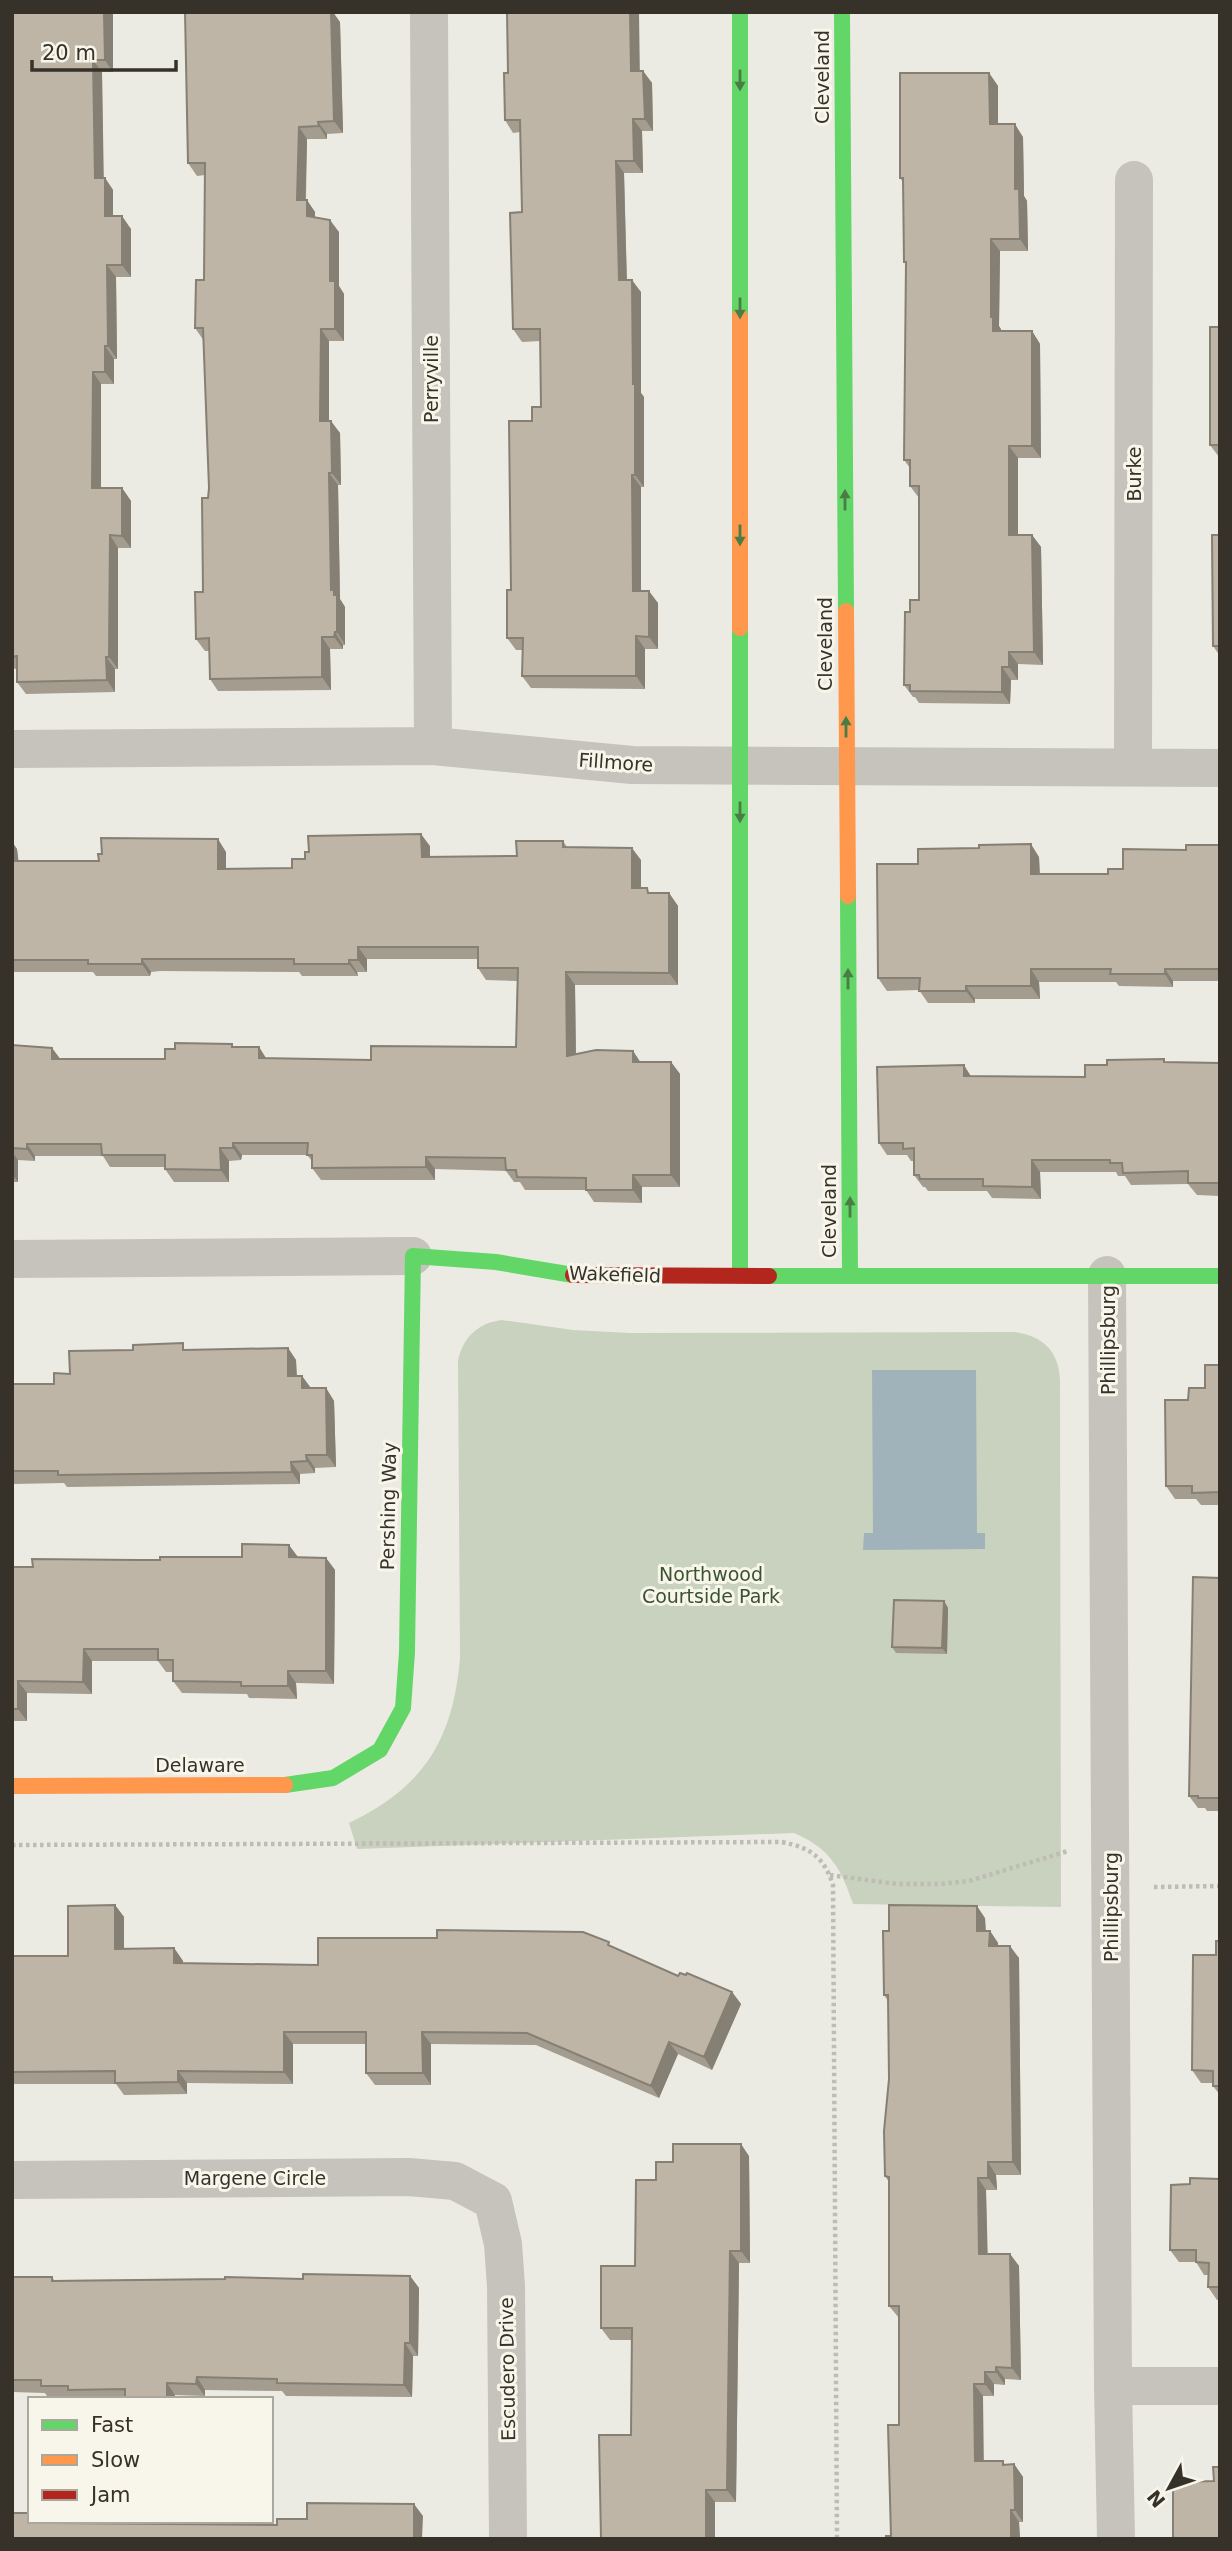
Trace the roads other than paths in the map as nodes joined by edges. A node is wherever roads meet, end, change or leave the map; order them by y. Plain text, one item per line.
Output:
1 (429, 12) edge
2 (740, 12) edge
3 (842, 12) edge
4 (1134, 180) dead end
5 (433, 746) junction
6 (12, 749) edge
7 (741, 765) junction
8 (846, 766) junction
9 (1133, 767) junction
10 (1220, 768) edge
11 (413, 1256) junction
12 (12, 1259) edge
13 (740, 1275) junction
14 (850, 1275) junction
15 (1108, 1275) junction
16 (1220, 1276) edge
17 (380, 1750) joint
18 (12, 1786) edge
19 (12, 2180) edge
20 (493, 2201) joint
21 (1113, 2386) junction
22 (1220, 2386) edge
23 (508, 2539) edge
24 (1116, 2539) edge

1 - 5 street, Perryville
2 -> 7 street
8 -> 3 street, Cleveland
4 - 9 street, Burke
5 - 6 street, Fillmore
5 - 7 street, Fillmore
7 - 8 street, Fillmore
7 -> 13 street
8 - 9 street, Fillmore
14 -> 8 street, Cleveland
9 - 10 street, Fillmore
11 - 12 street, Wakefield
11 - 13 street, Wakefield
11 - 17 street, Pershing Way
13 - 14 street, Wakefield
14 - 15 street, Wakefield
15 - 16 street, Wakefield
15 - 21 street, Phillipsburg
17 - 18 street, Delaware
19 - 20 street, Margene Circle
20 - 23 street, Escudero Drive
21 - 22 street
21 - 24 street, Phillipsburg

